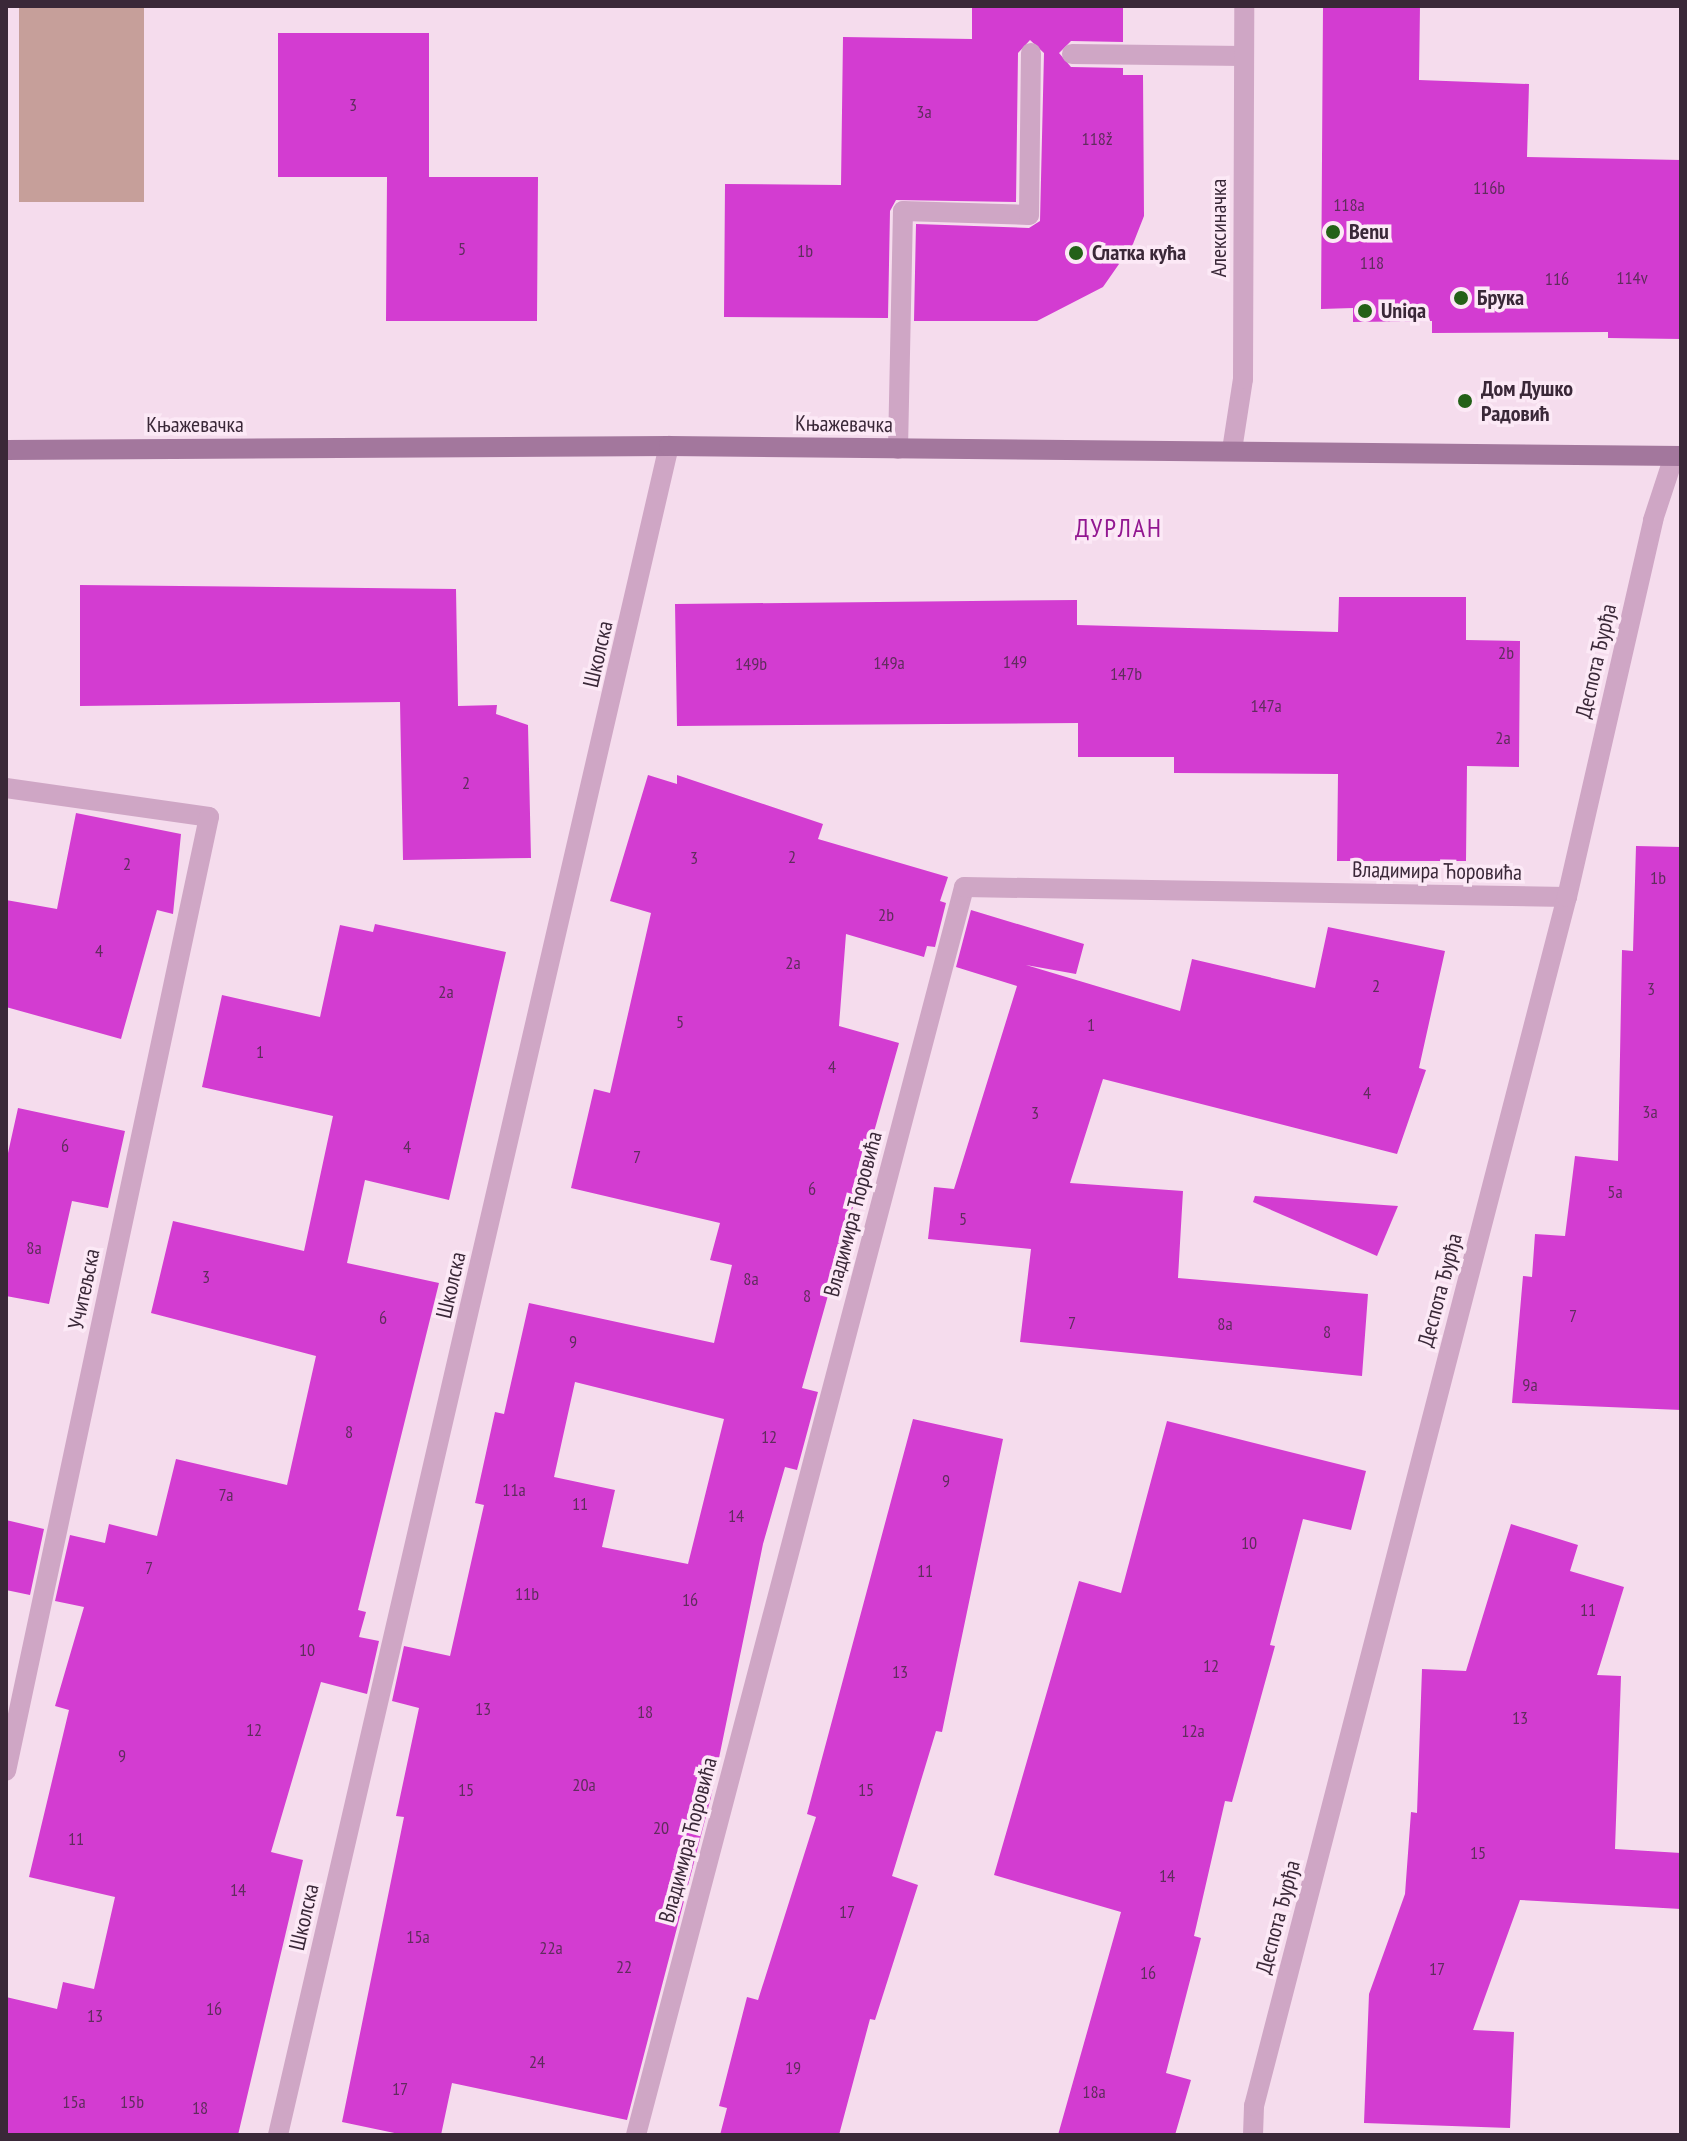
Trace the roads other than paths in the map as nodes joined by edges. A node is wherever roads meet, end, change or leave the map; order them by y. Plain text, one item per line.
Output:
1 (1244, 6) edge
2 (1031, 53) dead end
3 (1072, 54) dead end
4 (1244, 56) junction
5 (669, 446) junction
6 (898, 449) junction
7 (6, 450) edge
8 (1232, 450) junction
9 (1677, 456) edge
10 (6, 788) edge
11 (1567, 897) junction
12 (6, 1771) edge
13 (278, 2135) edge
14 (636, 2135) edge
15 (1253, 2135) edge

1 - 4 street, Алексиначка
2 - 6 street
3 - 4 street
4 - 8 street, Алексиначка
5 - 6 main road, Књажевачка
5 - 7 main road, Књажевачка
5 - 13 street, Школска
6 - 8 main road, Књажевачка
8 - 9 main road, Књажевачка
9 - 11 street, Деспота Ђурђа
10 - 12 street, Учитељска
11 - 14 street, Владимира Ћоровића
11 - 15 street, Деспота Ђурђа

